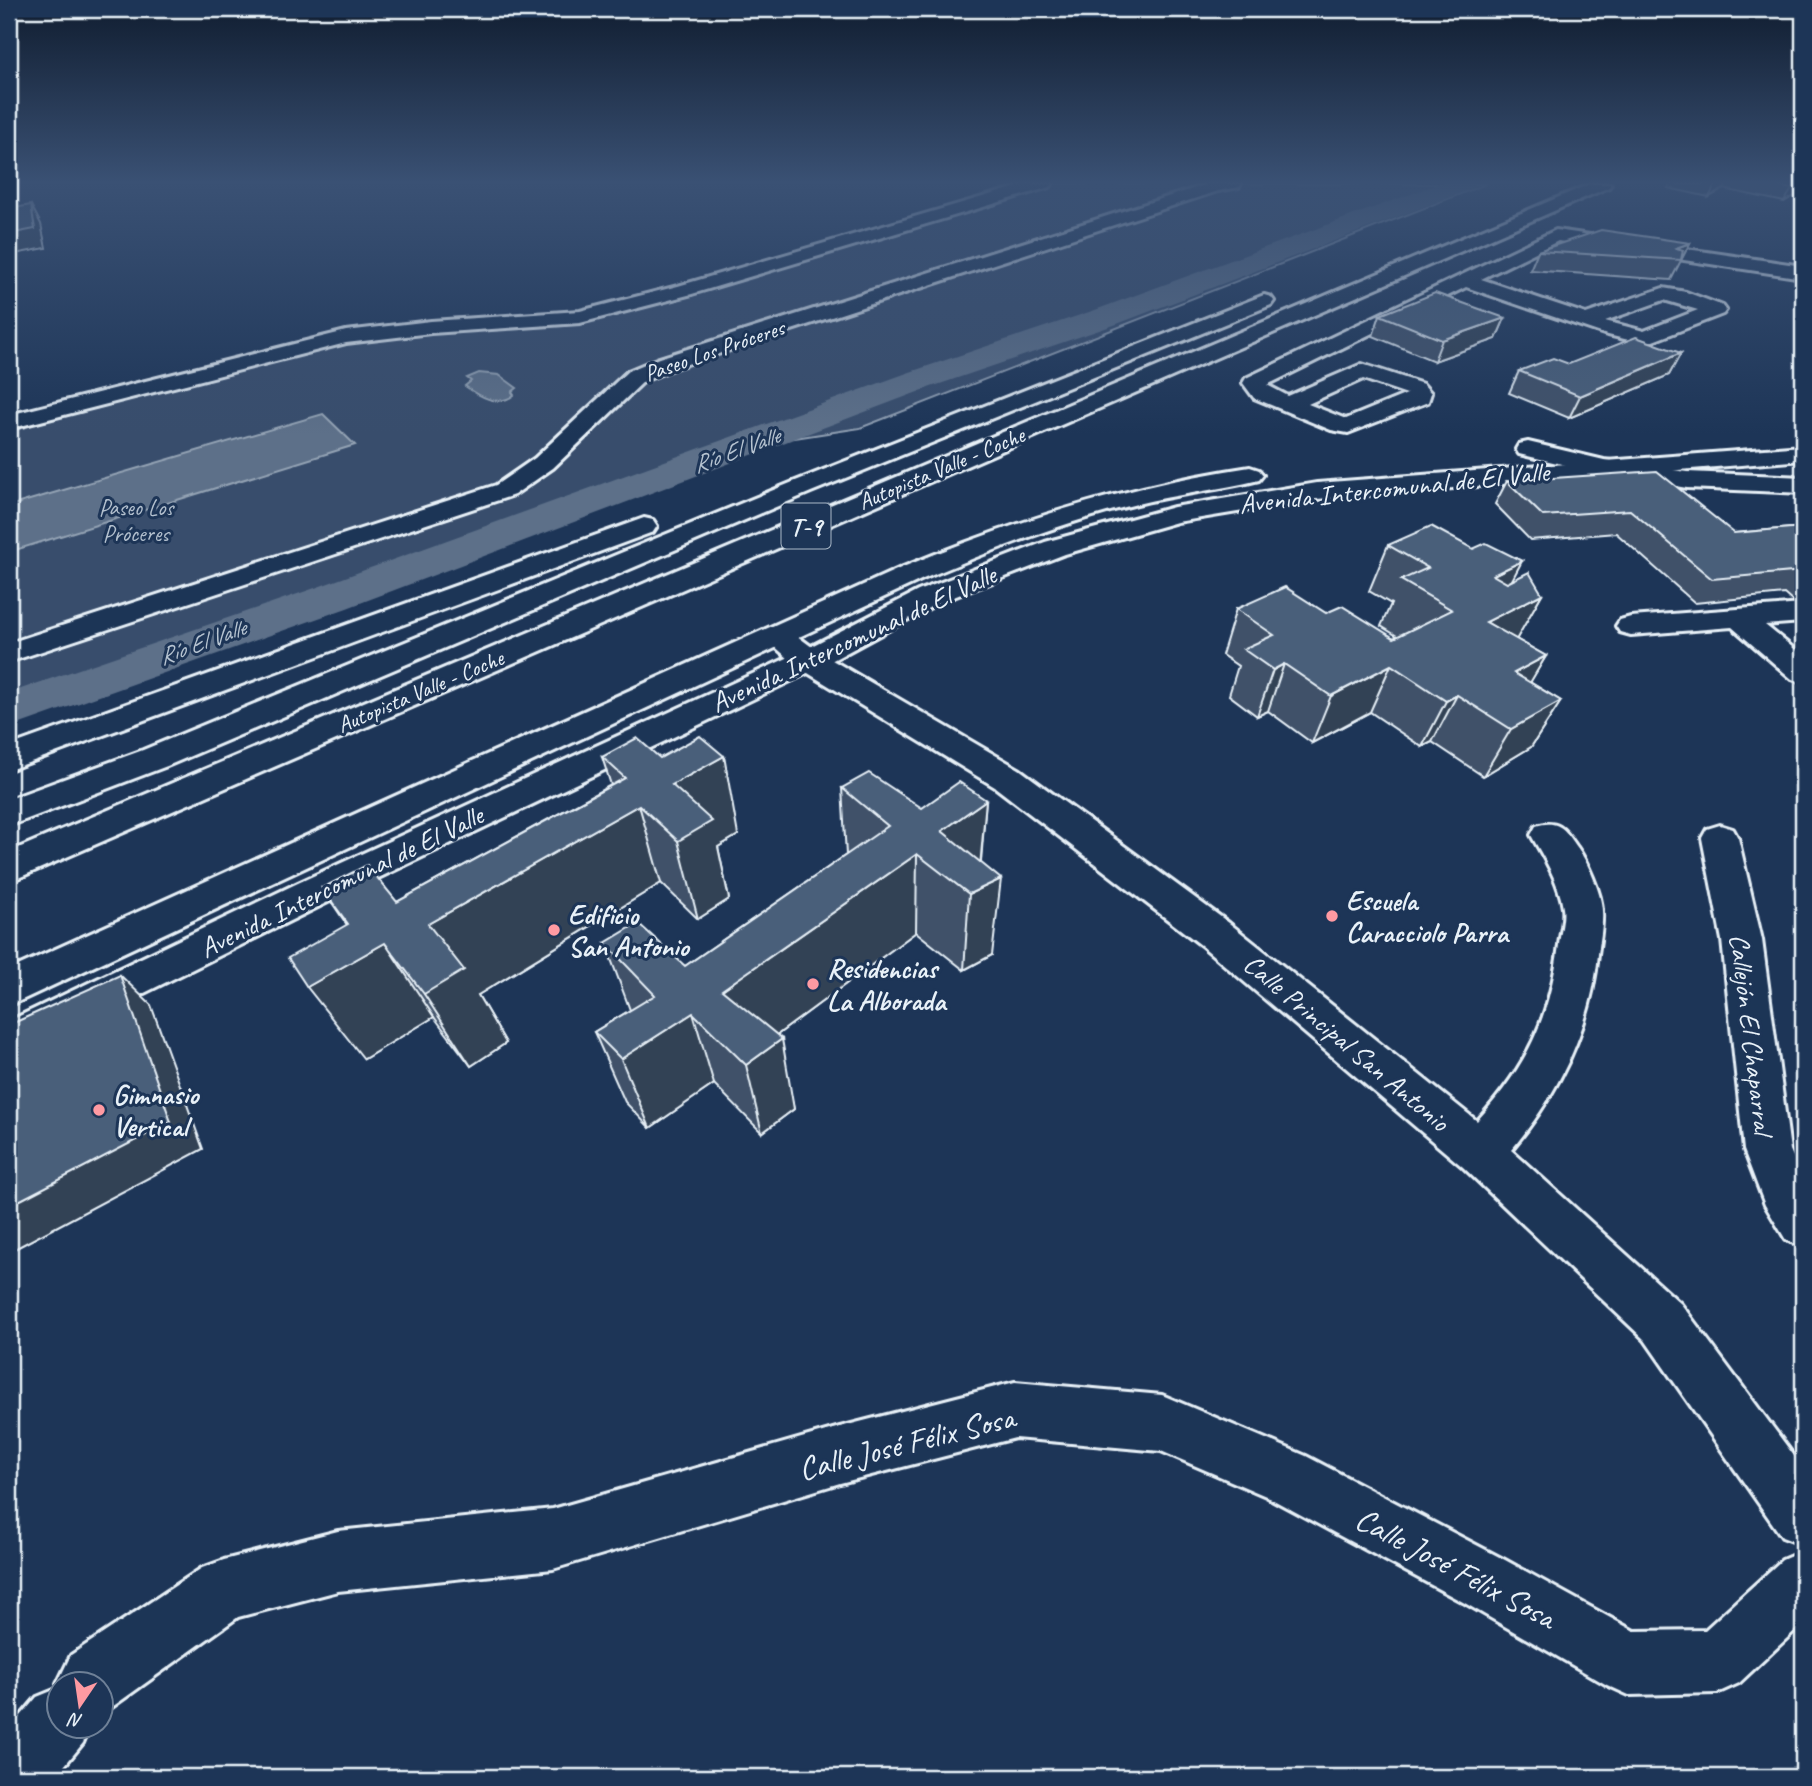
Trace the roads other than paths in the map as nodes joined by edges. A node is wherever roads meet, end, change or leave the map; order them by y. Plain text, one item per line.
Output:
1 (762, 267) edge
2 (963, 267) edge
3 (1408, 267) edge
4 (1491, 267) edge
5 (1774, 267) edge
6 (1803, 272) edge
7 (1465, 280) junction
8 (1282, 294) dead end
9 (1585, 321) junction
10 (1314, 354) junction
11 (1362, 371) junction
12 (1289, 404) junction
13 (9, 422) edge
14 (1803, 429) edge
15 (1528, 449) junction
16 (1803, 453) edge
17 (1604, 467) junction
18 (1803, 485) edge
19 (802, 487) junction
20 (1803, 613) edge
21 (1739, 618) junction
22 (1631, 626) dead end
23 (794, 648) junction
24 (9, 653) edge
25 (1803, 672) edge
26 (9, 758) edge
27 (9, 813) edge
28 (1549, 835) dead end
29 (1720, 838) dead end
30 (9, 867) edge
31 (9, 989) edge
32 (9, 1041) edge
33 (1480, 1152) junction
34 (1803, 1223) edge
35 (1803, 1516) edge
36 (1803, 1581) edge
37 (106, 1670) edge
38 (46, 1737) edge
39 (13, 1777) edge

1 - 13 main road
2 - 24 main road, Paseo Los Próceres
3 - 30 main road, Autopista Valle - Coche / T-9
4 - 7 main road
5 - 6 main road
7 - 9 main road
7 - 10 main road
8 - 19 main road, Autopista Valle - Coche / T-9
9 - 9 main road
10 - 11 main road
10 - 12 main road
11 - 12 main road
11 - 12 main road
14 - 15 main road, Avenida Intercomunal de El Valle
15 - 17 main road
15 - 23 main road, Avenida Intercomunal de El Valle
16 - 17 main road, Avenida Intercomunal de El Valle
17 - 18 main road
17 - 23 main road, Avenida Intercomunal de El Valle
19 - 26 main road
19 - 27 main road, Autopista Valle - Coche / T-9
20 - 21 main road
21 - 22 main road
21 - 25 main road
23 - 31 main road, Avenida Intercomunal de El Valle
23 - 32 main road, Avenida Intercomunal de El Valle
23 - 33 main road, Calle Principal San Antonio
28 - 33 main road
29 - 34 main road, Callejón El Chaparral
33 - 35 main road, Calle Principal San Antonio
36 - 37 main road, Calle José Félix Sosa
38 - 39 main road

